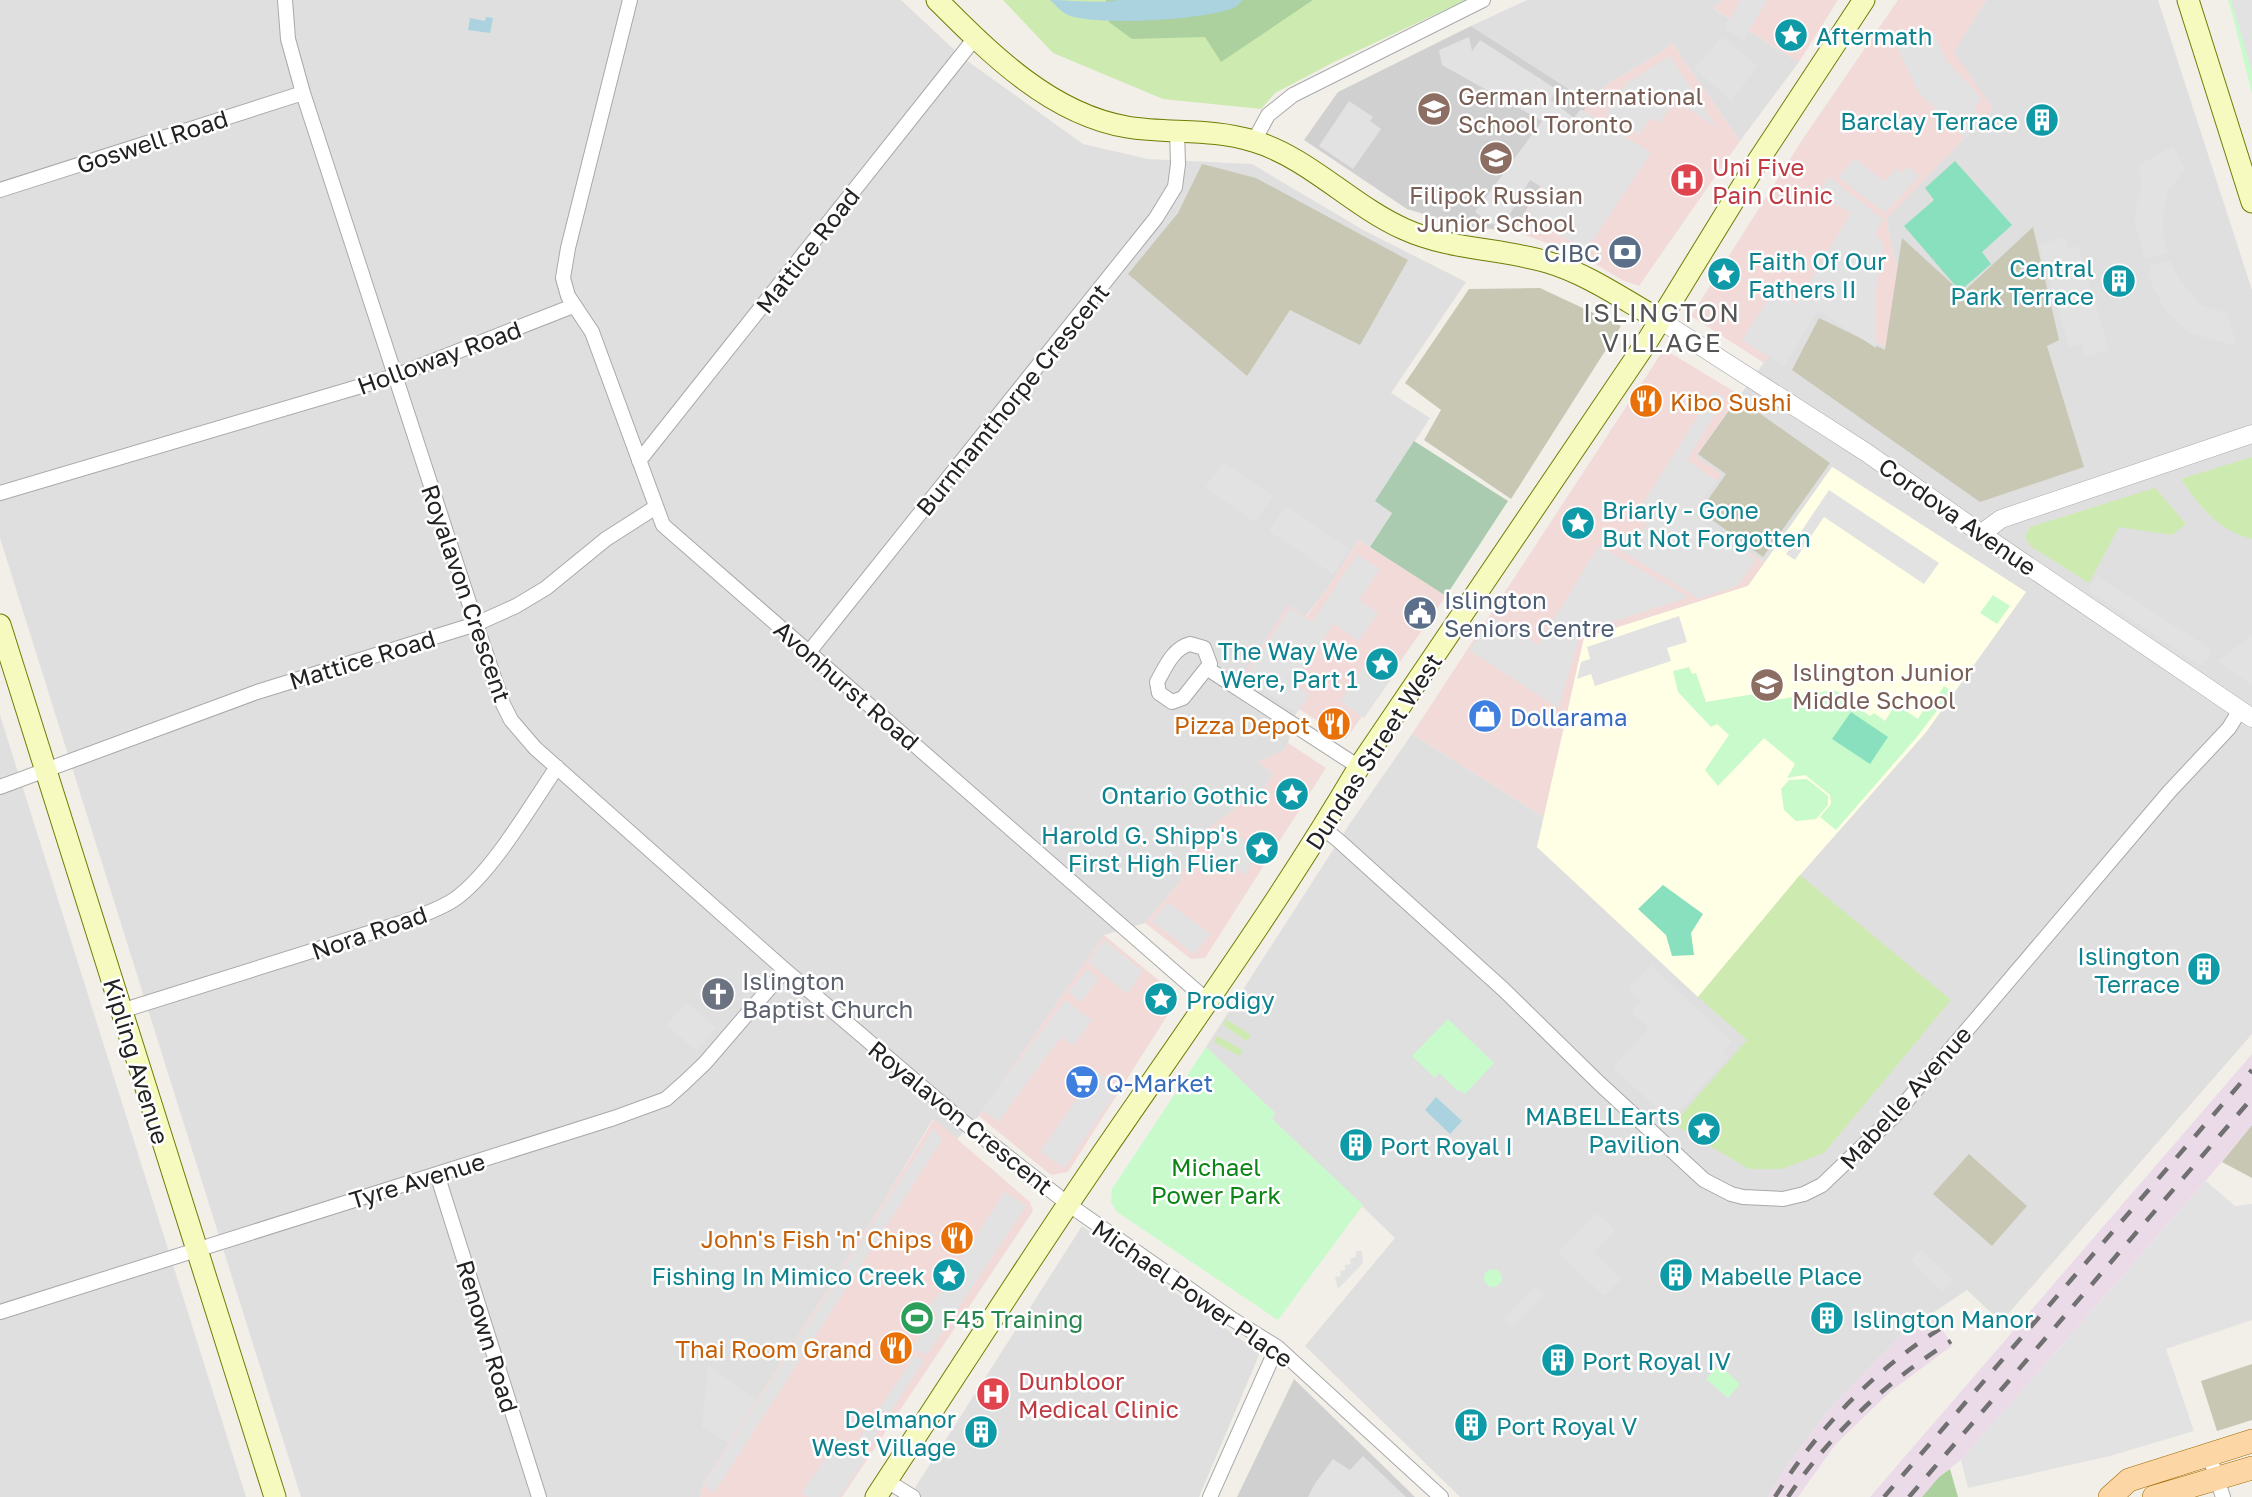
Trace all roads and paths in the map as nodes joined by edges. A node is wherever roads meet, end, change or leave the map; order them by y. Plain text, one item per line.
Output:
1 (285, 0) edge
2 (629, 0) edge
3 (937, 0) edge
4 (1483, 0) edge
5 (1864, 0) edge
6 (2188, 0) edge
7 (975, 38) junction
8 (303, 93) junction
9 (1177, 131) junction
10 (1254, 141) junction
11 (0, 190) edge
12 (2252, 201) edge
13 (573, 306) junction
14 (1660, 320) junction
15 (395, 376) junction
16 (2252, 434) edge
17 (639, 461) junction
18 (0, 493) edge
19 (656, 507) junction
20 (1982, 533) junction
21 (476, 624) junction
22 (0, 625) edge
23 (809, 652) junction
24 (1208, 668) dead end
25 (2246, 714) edge
26 (556, 767) junction
27 (1359, 767) junction
28 (46, 772) junction
29 (0, 787) edge
30 (1323, 828) junction
31 (785, 970) junction
32 (1209, 1002) junction
33 (121, 1011) junction
34 (437, 1174) junction
35 (1068, 1204) junction
36 (197, 1250) junction
37 (0, 1312) edge
38 (1277, 1347) junction
39 (2252, 1441) edge
40 (2209, 1455) junction
41 (2252, 1468) edge
42 (2220, 1488) edge
43 (881, 1489) edge
44 (275, 1497) edge
45 (539, 1497) edge
46 (913, 1497) edge
47 (1210, 1497) edge
48 (1441, 1497) edge
49 (2110, 1497) edge
50 (2154, 1497) edge

1 - 8 street, Royalavon Crescent
2 - 13 street
3 - 7 main road
4 - 10 street
5 - 14 main road, Dundas Street West
6 - 12 main road
7 - 9 main road
7 - 17 street, Mattice Road
8 - 11 street, Goswell Road
8 - 15 street, Royalavon Crescent
9 - 10 main road
9 - 23 street, Burnhamthorpe Crescent
10 - 14 main road
13 - 15 street, Holloway Road
13 - 17 street, Avonhurst Road
14 - 20 street, Cordova Avenue
14 - 27 main road, Dundas Street West
15 - 18 street, Holloway Road
15 - 21 street, Royalavon Crescent
16 - 20 street
17 - 19 street, Avonhurst Road
19 - 21 street, Mattice Road
19 - 23 street, Avonhurst Road
20 - 25 street, Cordova Avenue
21 - 26 street, Royalavon Crescent
21 - 28 street, Mattice Road
22 - 28 main road, Kipling Avenue
23 - 32 street, Avonhurst Road
24 - 27 street
25 - 30 street, Mabelle Avenue
26 - 31 street, Royalavon Crescent
26 - 33 street, Nora Road
27 - 30 main road, Dundas Street West
28 - 29 street, Mattice Road
28 - 33 main road, Kipling Avenue
30 - 32 main road, Dundas Street West
31 - 34 street, Tyre Avenue
31 - 35 street, Royalavon Crescent
32 - 35 main road, Dundas Street West
33 - 36 main road, Kipling Avenue
34 - 36 street, Tyre Avenue
34 - 45 street, Renown Road
35 - 38 street, Michael Power Place
35 - 43 main road, Dundas Street West
36 - 37 street, Tyre Avenue
36 - 44 main road, Kipling Avenue
38 - 47 street
38 - 48 street, Michael Power Place
39 - 40 main road
40 - 42 street
40 - 49 main road
41 - 42 main road
42 - 50 main road
43 - 46 street

